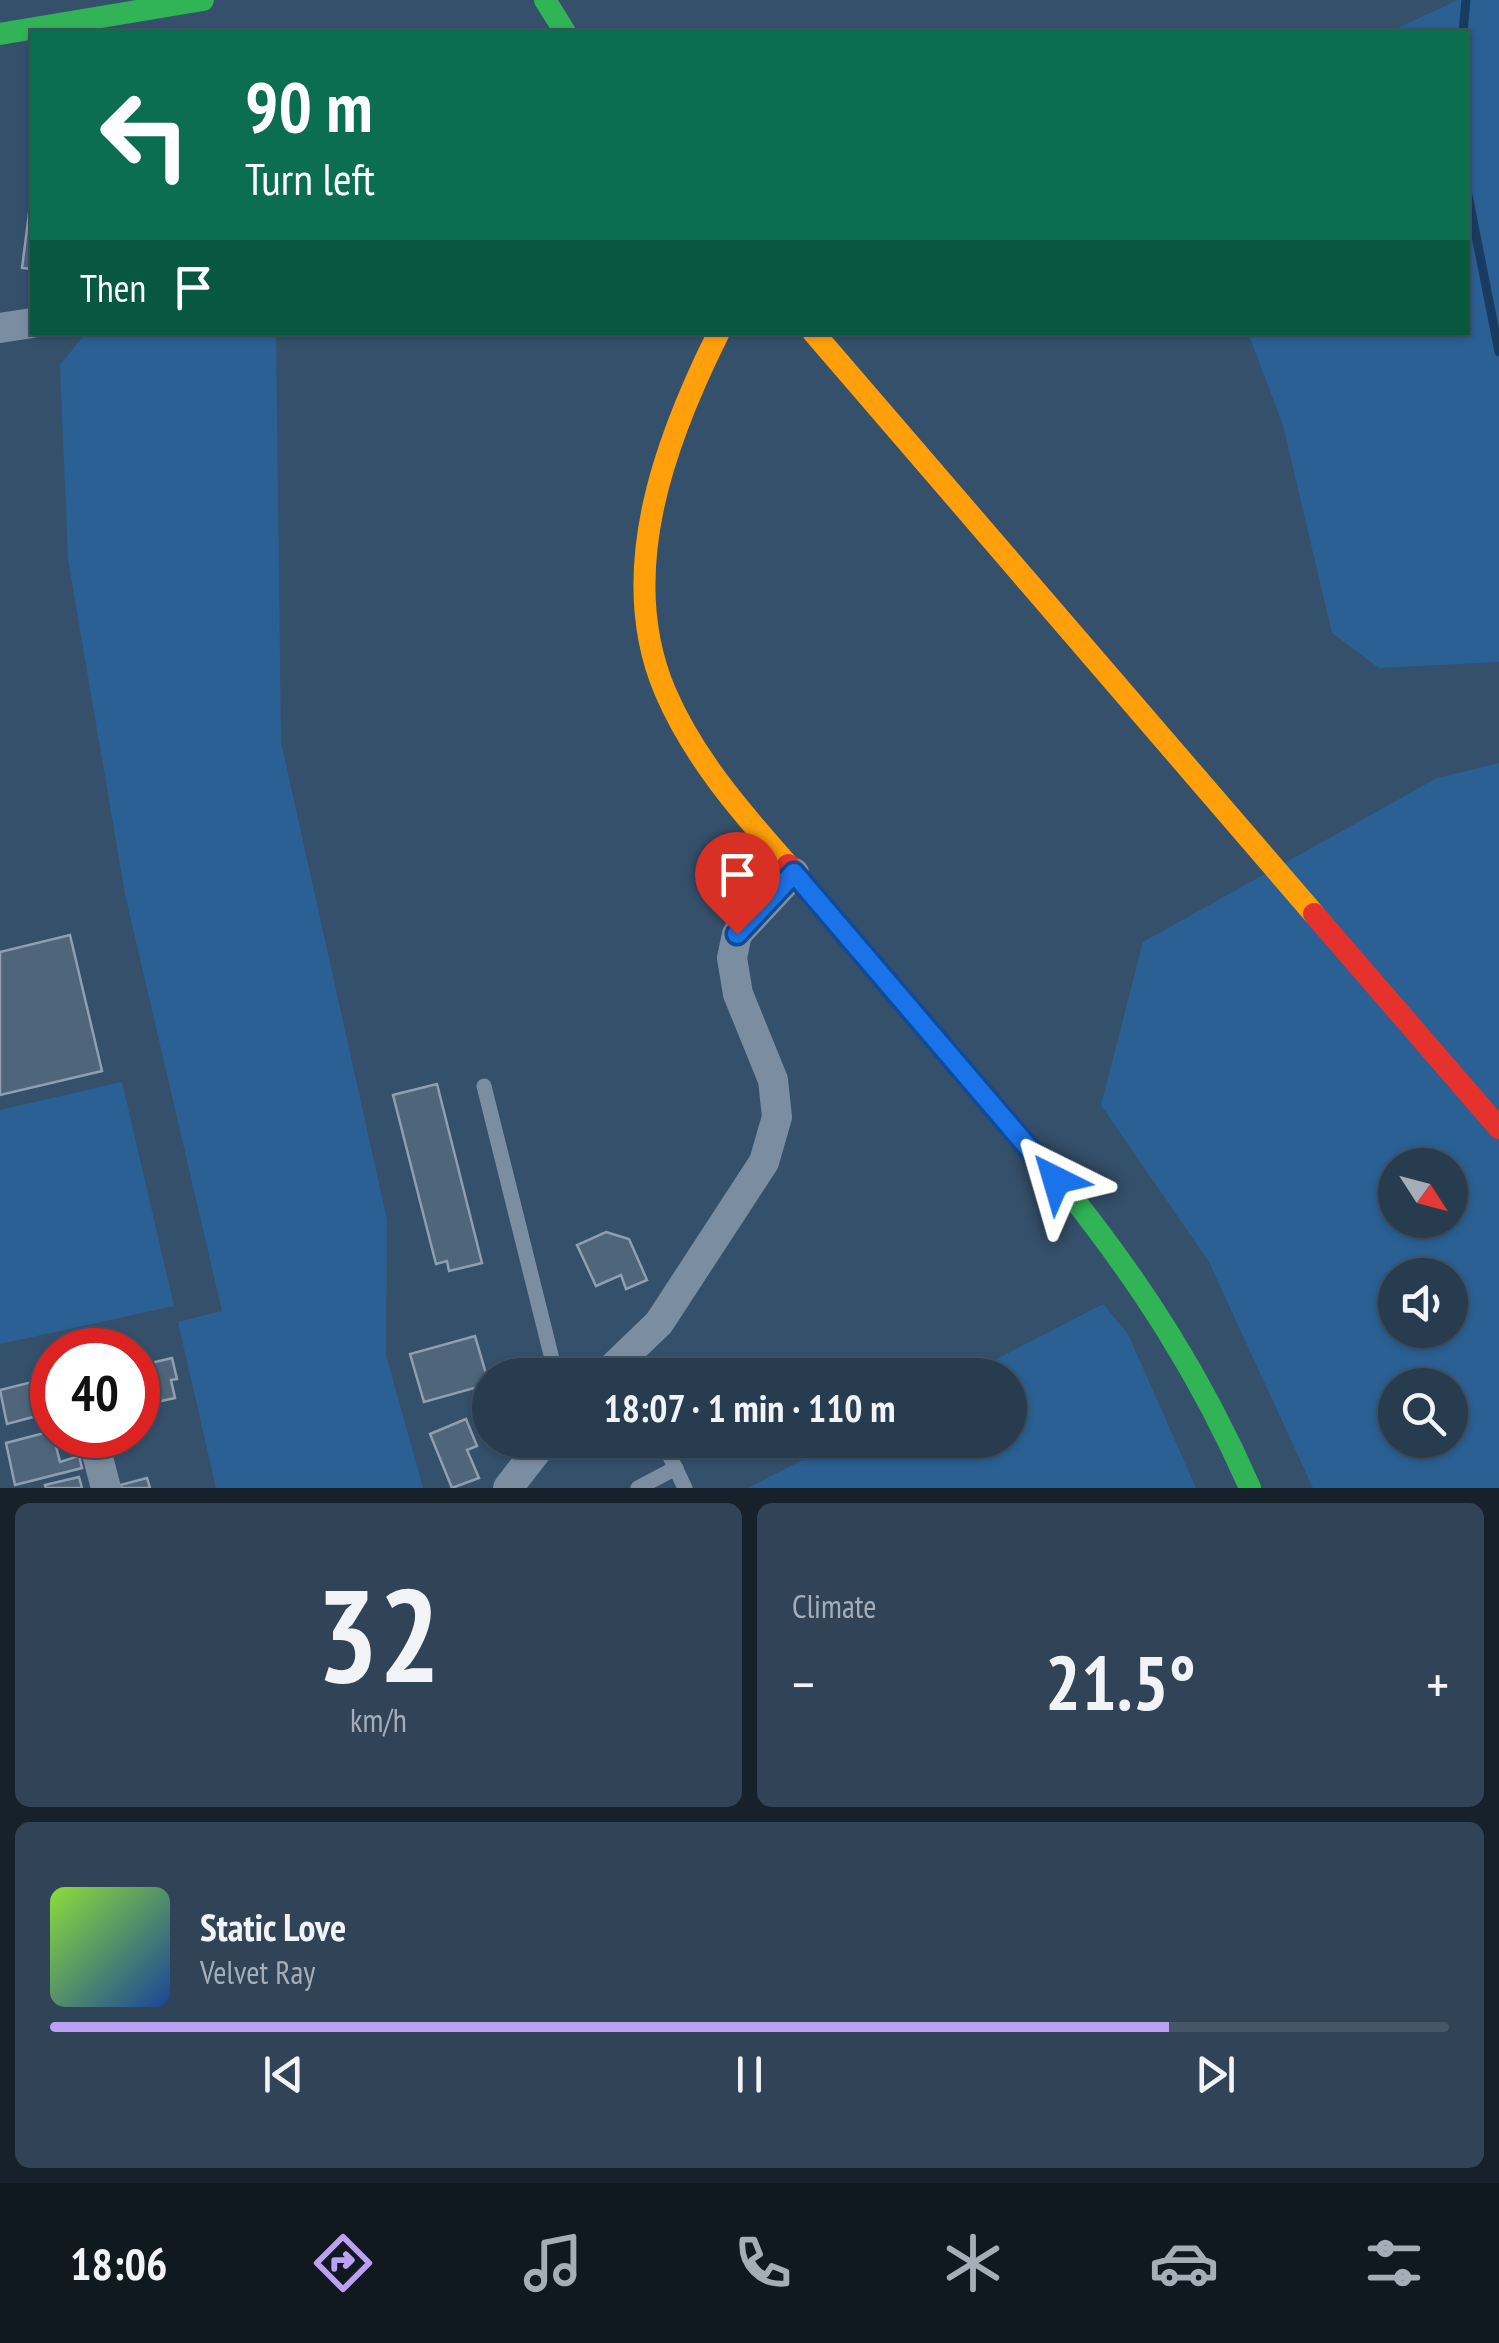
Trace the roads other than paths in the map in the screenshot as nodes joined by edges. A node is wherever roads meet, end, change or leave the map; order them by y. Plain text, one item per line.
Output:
1 (545, 0) edge
2 (197, 1) edge
3 (104, 30) edge
4 (564, 30) edge
5 (0, 34) edge
6 (30, 323) edge
7 (0, 328) edge
8 (718, 335) edge
9 (816, 335) edge
10 (794, 873) junction
11 (484, 1086) dead end
12 (1498, 1121) edge
13 (552, 1358) edge
14 (629, 1358) edge
15 (98, 1458) edge
16 (531, 1458) edge
17 (671, 1458) edge
18 (676, 1468) junction
19 (106, 1488) edge
20 (508, 1488) edge
21 (638, 1488) edge
22 (685, 1488) edge
23 (1250, 1488) edge

1 - 4 main road
2 - 3 main road
2 - 5 main road
6 - 7 street
8 - 10 main road
9 - 12 main road
10 - 14 street
10 - 23 main road
11 - 13 lane
15 - 19 street
16 - 20 street
17 - 18 lane
18 - 21 lane
18 - 22 lane

